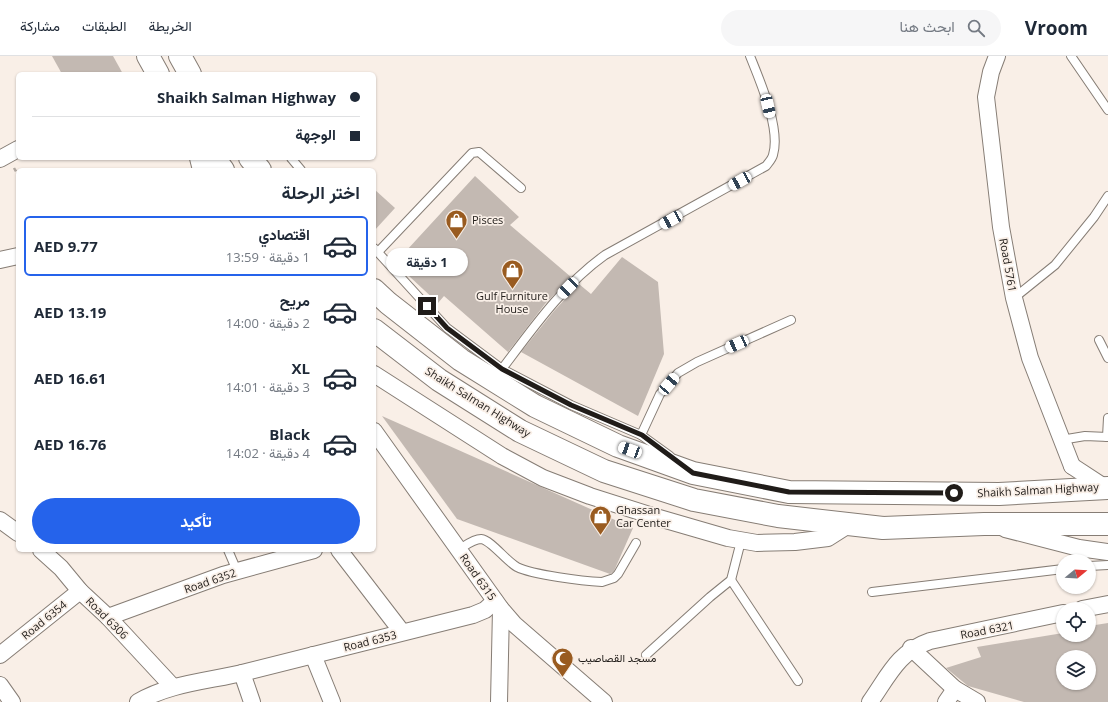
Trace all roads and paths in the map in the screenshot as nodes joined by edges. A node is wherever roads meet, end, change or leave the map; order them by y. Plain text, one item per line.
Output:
1 (180, 56) edge
2 (750, 56) edge
3 (997, 56) edge
4 (1071, 56) edge
5 (189, 72) edge
6 (1108, 110) edge
7 (16, 150) edge
8 (0, 159) edge
9 (252, 160) edge
10 (293, 160) edge
11 (258, 168) edge
12 (299, 168) edge
13 (522, 188) dead end
14 (1108, 196) edge
15 (376, 250) edge
16 (16, 256) edge
17 (0, 260) edge
18 (376, 292) edge
19 (1014, 298) junction
20 (791, 320) dead end
21 (376, 332) edge
22 (1099, 340) dead end
23 (1108, 358) edge
24 (502, 369) junction
25 (376, 377) edge
26 (1108, 418) edge
27 (376, 434) edge
28 (642, 435) junction
29 (1108, 437) edge
30 (1061, 440) junction
31 (1072, 466) junction
32 (693, 473) junction
33 (1106, 488) edge
34 (1059, 491) junction
35 (0, 520) edge
36 (850, 524) junction
37 (984, 524) junction
38 (1108, 524) edge
39 (16, 532) edge
40 (741, 541) junction
41 (636, 543) dead end
42 (458, 550) junction
43 (42, 552) edge
44 (229, 552) edge
45 (307, 552) edge
46 (341, 552) edge
47 (1108, 552) edge
48 (1096, 566) edge
49 (1108, 566) edge
50 (1056, 570) edge
51 (236, 571) junction
52 (731, 580) junction
53 (80, 591) junction
54 (872, 592) dead end
55 (1108, 604) edge
56 (498, 605) junction
57 (1096, 606) edge
58 (1056, 614) edge
59 (108, 617) junction
60 (402, 632) junction
61 (911, 648) junction
62 (2, 649) edge
63 (313, 655) junction
64 (646, 655) dead end
65 (242, 673) junction
66 (798, 681) dead end
67 (0, 685) edge
68 (173, 687) junction
69 (955, 689) junction
70 (147, 700) edge
71 (12, 702) edge
72 (252, 702) edge
73 (332, 702) edge
74 (499, 702) edge
75 (604, 702) edge
76 (870, 702) edge
77 (946, 702) edge
78 (977, 702) edge

1 - 5 main road
2 - 24 lane
3 - 19 street, Road 5761
4 - 6 lane
7 - 8 street
9 - 11 main road
10 - 12 lane
13 - 15 lane
14 - 19 lane
15 - 24 lane
16 - 17 street
18 - 32 main road, Shaikh Salman Highway
19 - 30 street, Road 5761
20 - 28 lane
21 - 36 main road, Shaikh Salman Highway
22 - 23 lane
24 - 28 lane
25 - 40 street
26 - 29 lane
27 - 42 street, Road 6315
28 - 32 lane
29 - 30 lane
30 - 31 street, Road 5761
31 - 33 street
31 - 34 street
32 - 34 main road, Shaikh Salman Highway
33 - 34 main road, Shaikh Salman Highway
35 - 39 street
36 - 37 main road, Shaikh Salman Highway
36 - 40 street
37 - 38 main road, Shaikh Salman Highway
37 - 47 street
40 - 52 lane
41 - 42 lane
42 - 56 street, Road 6315
43 - 53 street, Road 6306
44 - 51 lane
45 - 51 street, Road 6352
46 - 60 street
48 - 49 lane
50 - 54 lane
51 - 59 street, Road 6352
52 - 64 lane
52 - 66 lane
53 - 59 street, Road 6306
53 - 62 street, Road 6354
55 - 57 street
56 - 60 street, Road 6353
56 - 74 street
56 - 75 street, Road 6315
58 - 61 street, Road 6321
59 - 68 street, Road 6306
60 - 63 street, Road 6353
61 - 69 street
61 - 76 street, Road 6321
63 - 65 street, Road 6353
63 - 73 street
65 - 68 street, Road 6353
65 - 72 street
67 - 71 street
68 - 70 street, Road 6353
69 - 77 street
69 - 78 street

